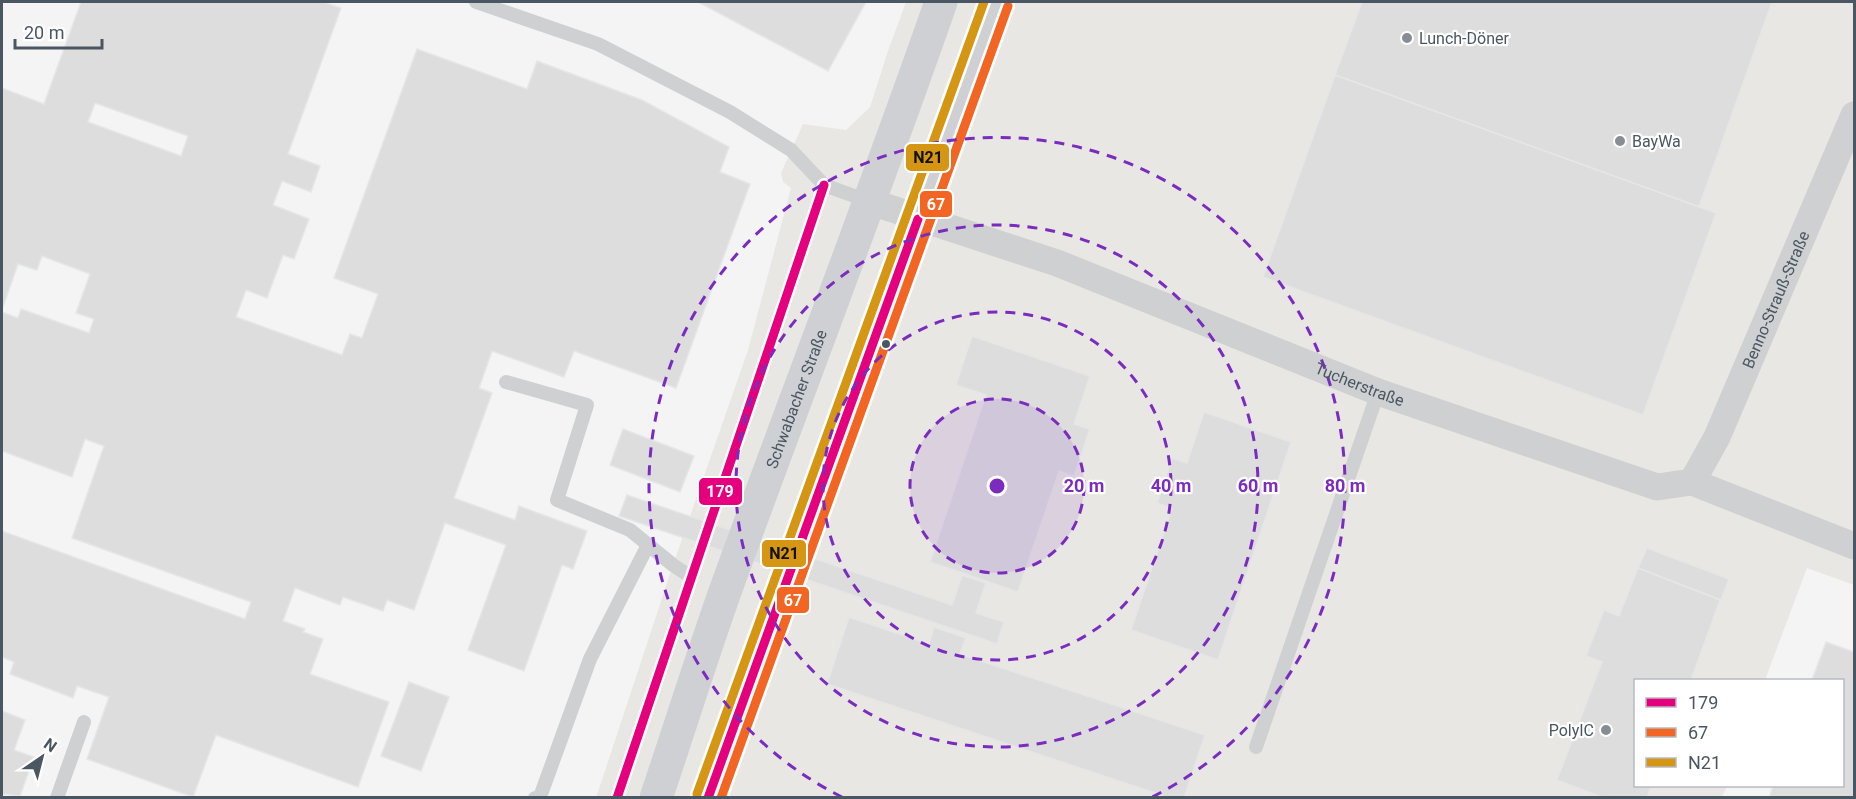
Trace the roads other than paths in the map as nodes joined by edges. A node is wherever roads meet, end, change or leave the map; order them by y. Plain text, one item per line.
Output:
1 (476, 2) edge
2 (941, 2) edge
3 (997, 2) edge
4 (1854, 115) edge
5 (824, 185) junction
6 (868, 201) junction
7 (918, 219) junction
8 (506, 382) dead end
9 (1378, 392) junction
10 (1692, 482) junction
11 (648, 545) junction
12 (1854, 546) edge
13 (691, 577) junction
14 (84, 722) dead end
15 (1256, 747) dead end
16 (57, 798) edge
17 (535, 798) edge
18 (617, 798) edge
19 (656, 798) edge
20 (708, 798) edge

1 - 5 lane
2 - 6 main road, Schwabacher Straße
3 - 7 main road
4 - 10 street, Benno-Strauß-Straße
5 - 6 lane
5 - 13 lane
6 - 7 street, Tucherstraße
6 - 19 main road, Schwabacher Straße
7 - 9 street, Tucherstraße
7 - 20 main road
8 - 11 lane
9 - 10 street, Tucherstraße
9 - 15 lane
10 - 12 street, Tucherstraße
11 - 13 lane
11 - 17 lane
13 - 18 lane
14 - 16 lane

